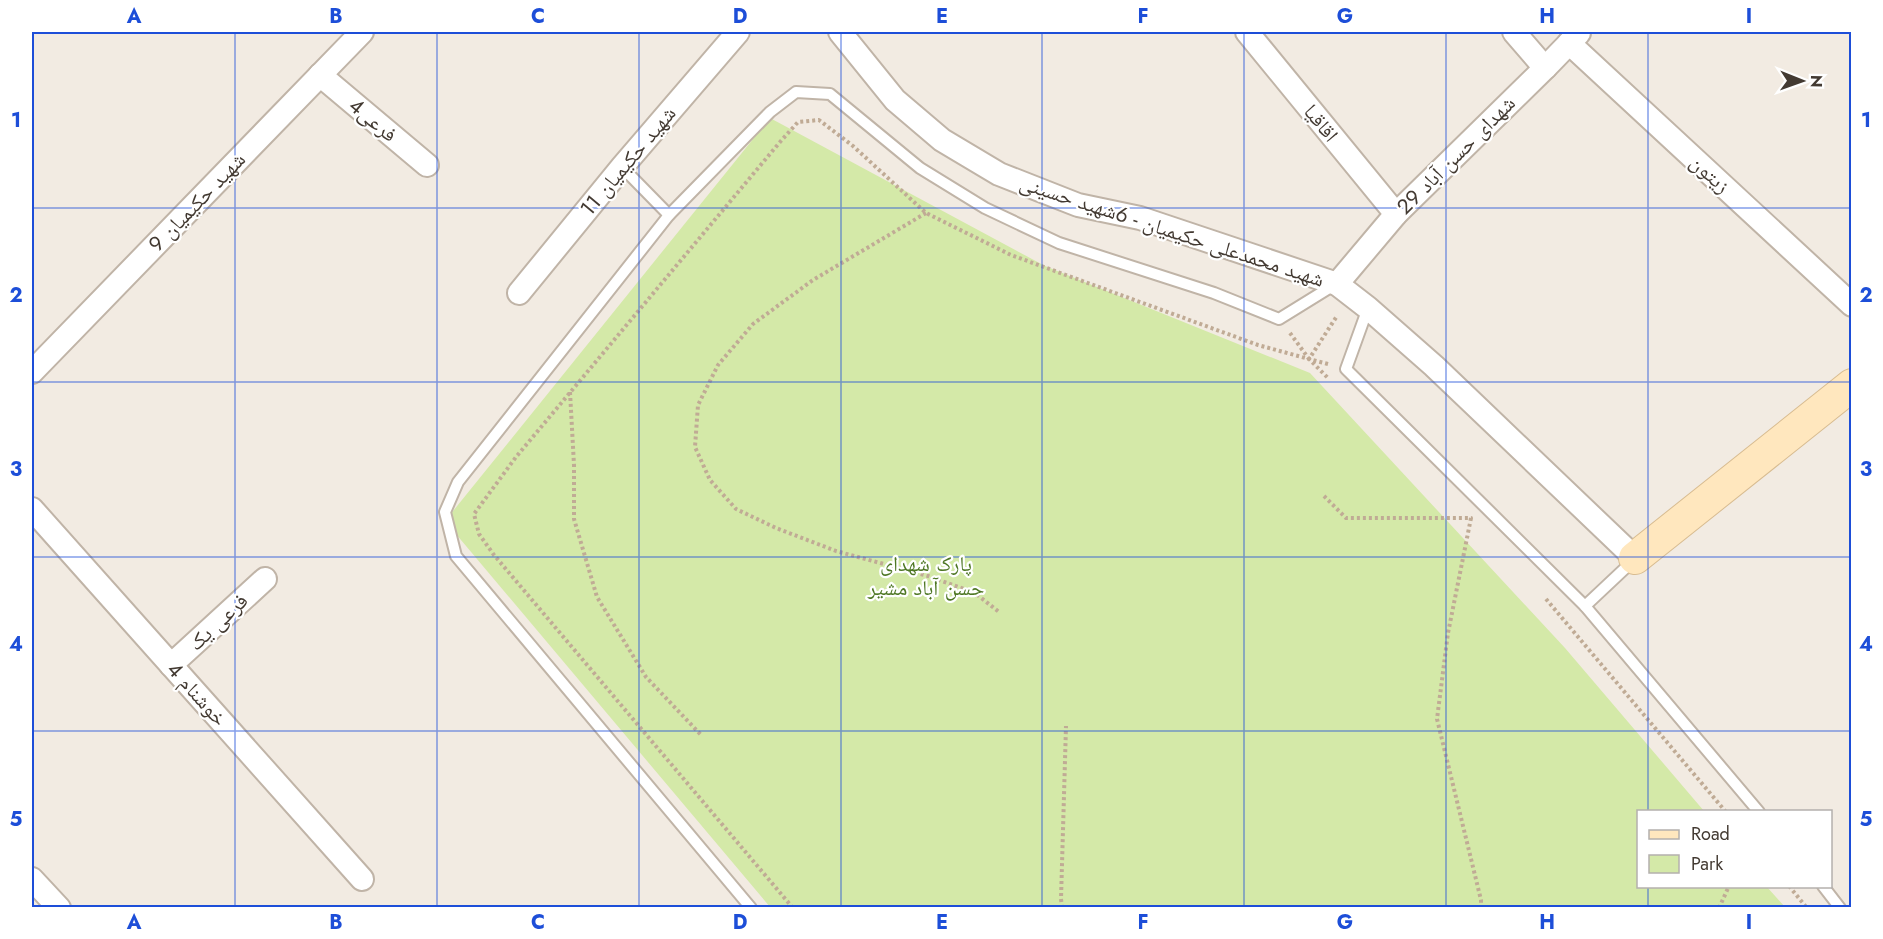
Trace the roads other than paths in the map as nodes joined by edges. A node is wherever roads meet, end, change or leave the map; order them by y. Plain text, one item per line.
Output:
1 (362, 32) edge
2 (738, 32) edge
3 (840, 32) edge
4 (1247, 32) edge
5 (1514, 32) edge
6 (1574, 37) edge
7 (1545, 68) junction
8 (320, 75) junction
9 (427, 165) dead end
10 (622, 167) junction
11 (1396, 214) junction
12 (669, 215) junction
13 (519, 293) dead end
14 (1352, 295) junction
15 (1851, 305) edge
16 (32, 372) edge
17 (1851, 386) edge
18 (32, 509) edge
19 (1635, 558) junction
20 (265, 579) dead end
21 (1585, 606) junction
22 (171, 665) junction
23 (1757, 810) edge
24 (32, 879) edge
25 (362, 879) dead end
26 (1825, 888) edge
27 (59, 908) edge
28 (751, 908) edge
29 (1840, 908) edge

1 - 8 street, شهید حکیمیان 9
2 - 10 street, شهید حکیمیان 11
3 - 14 street, شهید محمدعلی حکیمیان - 6شهید حسینی
4 - 11 street, اقاقیا
5 - 7 street
6 - 7 street, شهدای حسن آباد 29
6 - 15 street, زیتون
7 - 11 street, شهدای حسن آباد 29
8 - 9 street, فرعی4
8 - 16 street, شهید حکیمیان 9
10 - 12 lane
10 - 13 street, شهید حکیمیان 11
11 - 14 street, شهدای حسن آباد 29
12 - 14 lane
12 - 28 lane
14 - 19 street, شهید محمدعلی حکیمیان - 6شهید حسینی
14 - 21 lane
17 - 19 street
18 - 22 street, خوشنام 4
19 - 21 lane
20 - 22 street, فرعی یک
21 - 23 lane
22 - 25 street, خوشنام 4
24 - 27 street
26 - 29 lane

